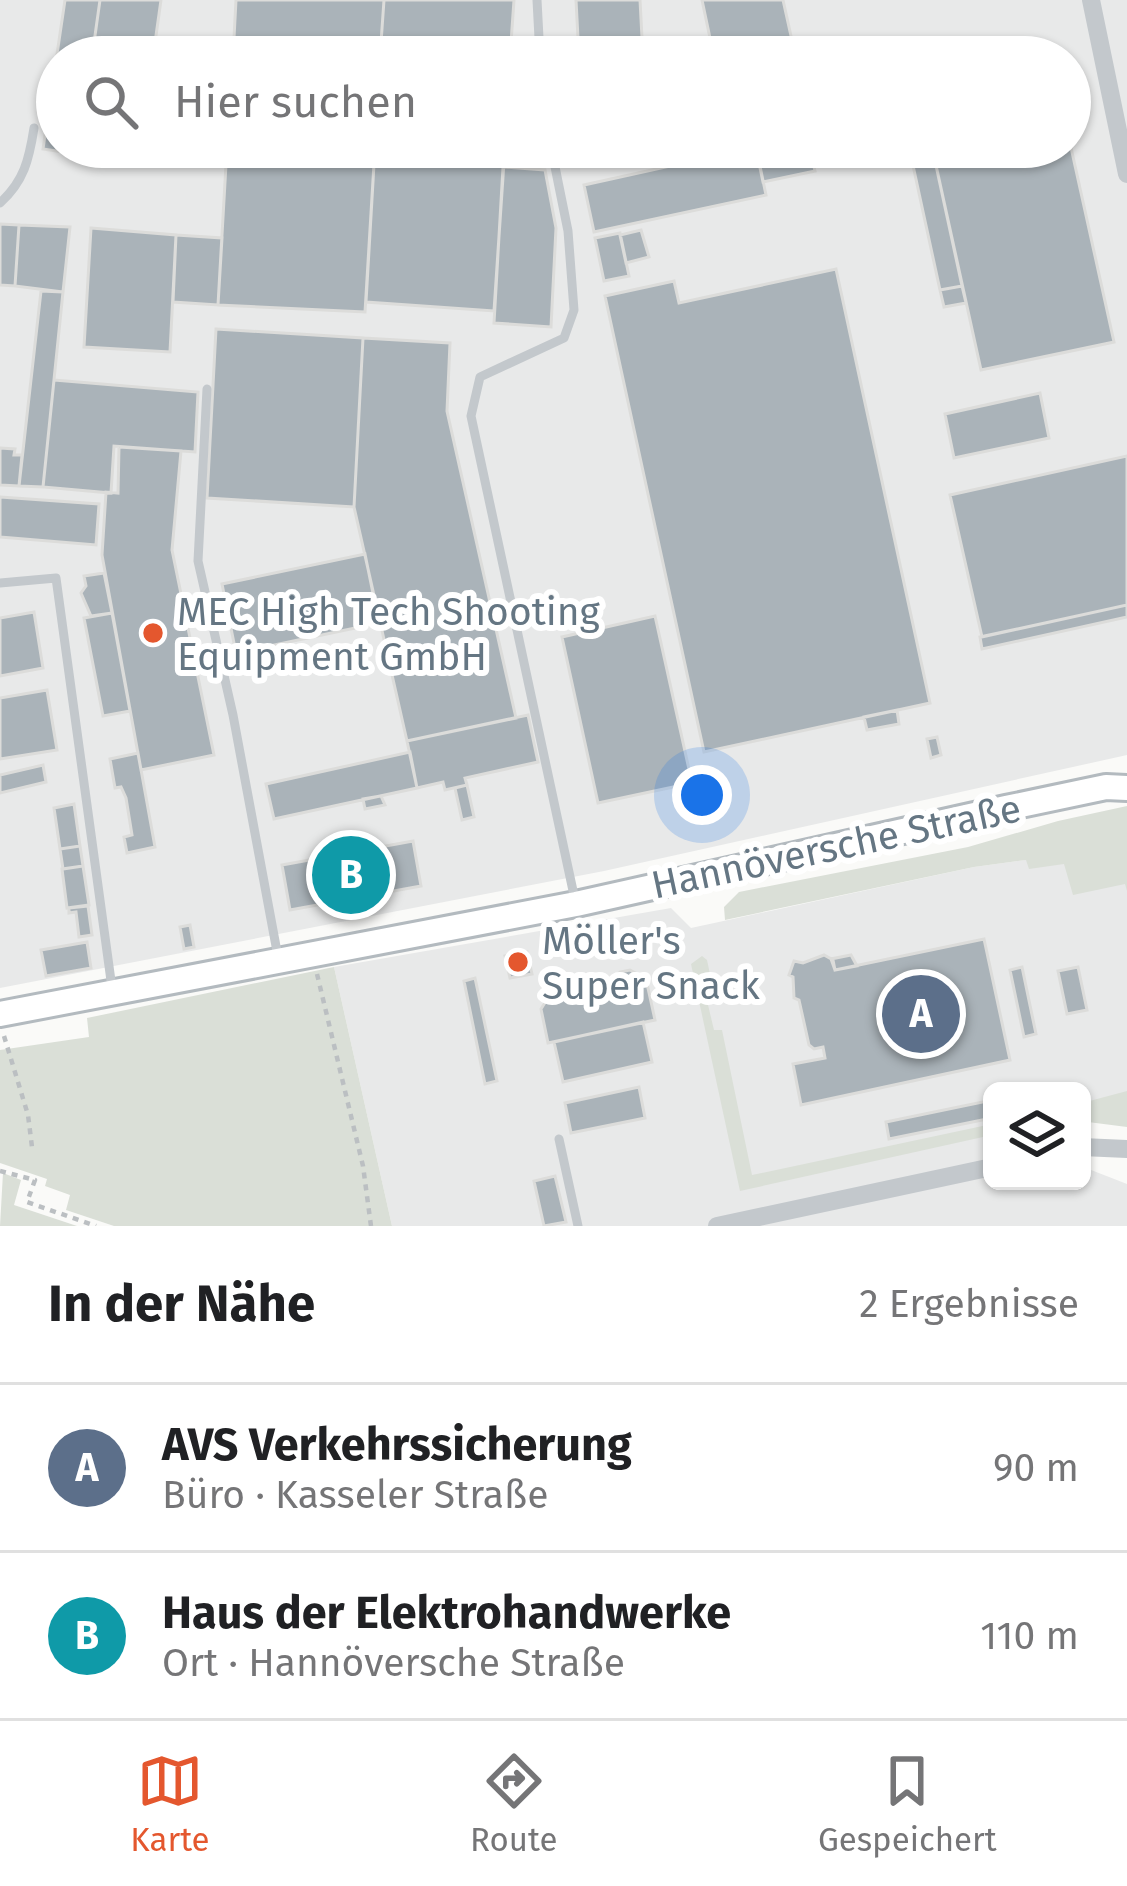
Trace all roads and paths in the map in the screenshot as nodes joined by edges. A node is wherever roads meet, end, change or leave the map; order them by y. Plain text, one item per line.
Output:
1 (537, 0) edge
2 (1091, 0) edge
3 (539, 36) edge
4 (34, 128) dead end
5 (555, 168) edge
6 (1127, 174) edge
7 (0, 203) edge
8 (207, 389) dead end
9 (0, 583) edge
10 (1120, 783) edge
11 (576, 904) junction
12 (280, 963) junction
13 (316, 969) dead end
14 (112, 994) junction
15 (0, 1014) edge
16 (1, 1028) edge
17 (559, 1139) dead end
18 (32, 1147) dead end
19 (1091, 1147) edge
20 (1127, 1149) edge
21 (983, 1169) edge
22 (0, 1172) edge
23 (96, 1226) edge
24 (371, 1226) edge
25 (578, 1226) edge
26 (717, 1226) edge

1 - 3 lane
2 - 6 street
4 - 7 lane
5 - 11 lane
8 - 12 lane
9 - 14 lane
10 - 11 main road, Hannöversche Straße
11 - 12 main road, Hannöversche Straße
12 - 14 main road, Hannöversche Straße
13 - 24 path
14 - 15 main road, Hannöversche Straße
16 - 18 path
17 - 25 lane
19 - 20 street
21 - 26 street
22 - 23 path

